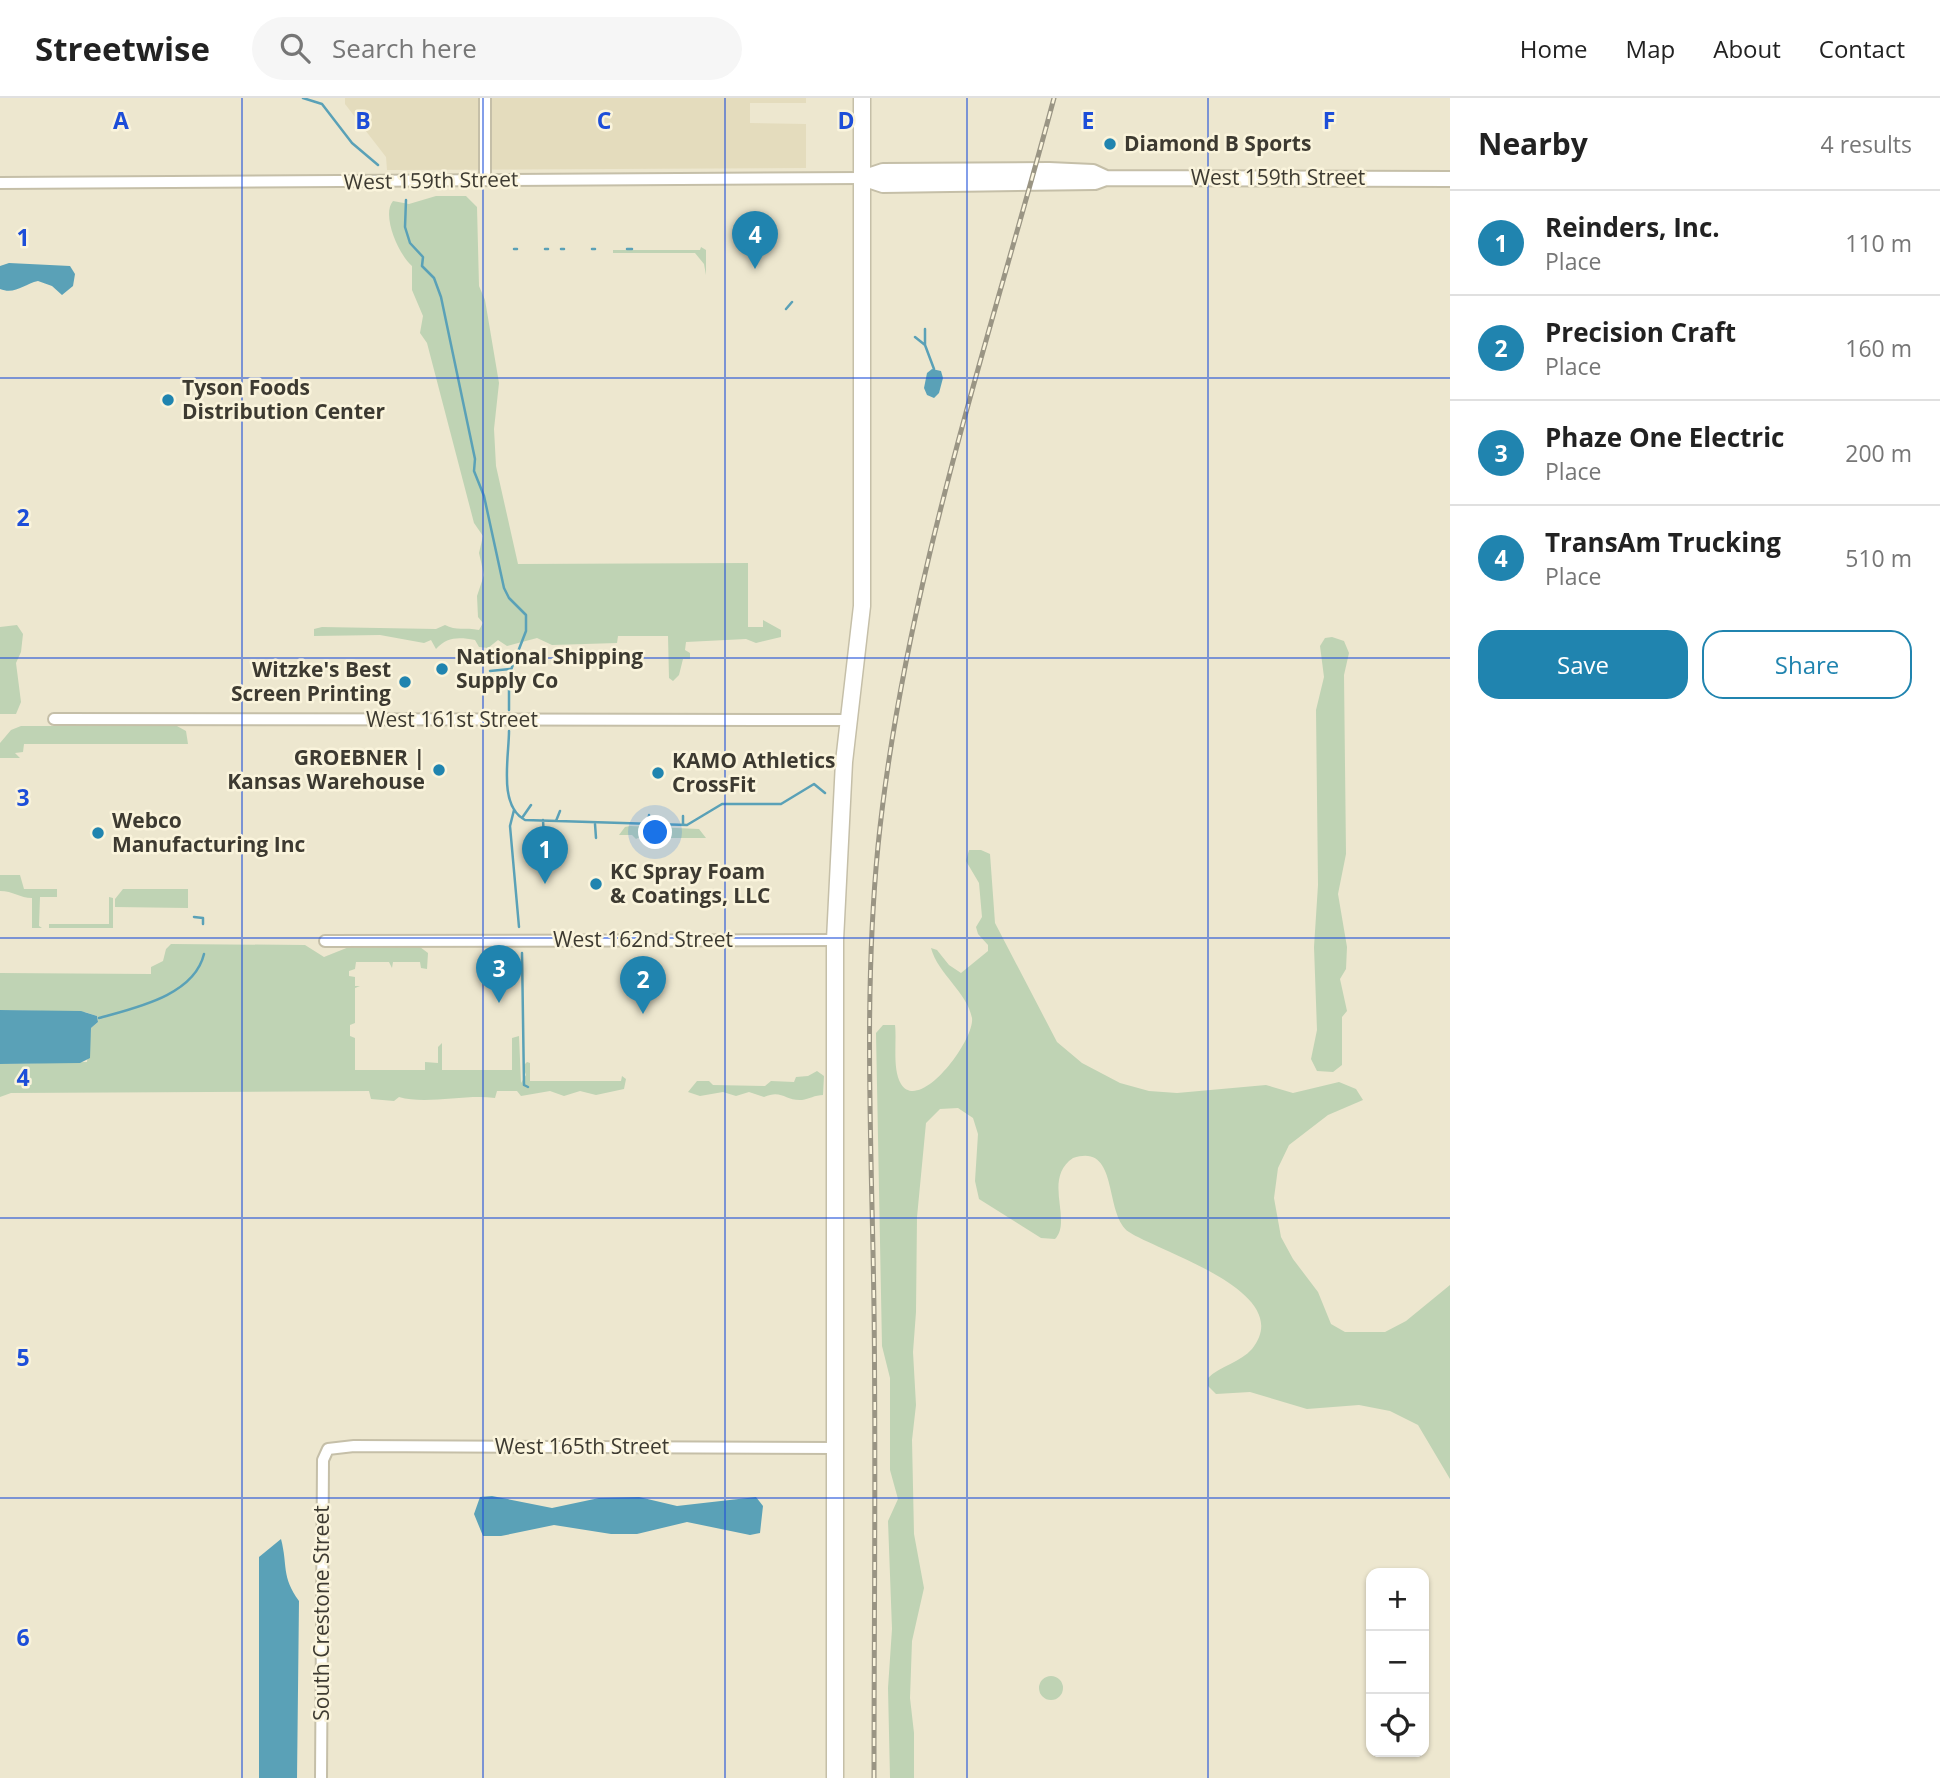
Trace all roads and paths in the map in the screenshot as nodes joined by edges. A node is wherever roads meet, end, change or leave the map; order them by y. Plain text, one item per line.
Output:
1 (485, 98) edge
2 (862, 98) edge
3 (862, 178) junction
4 (485, 179) junction
5 (1450, 179) edge
6 (0, 183) edge
7 (54, 719) dead end
8 (849, 720) junction
9 (325, 940) dead end
10 (835, 940) junction
11 (836, 1448) junction
12 (328, 1449) joint
13 (321, 1778) edge
14 (835, 1778) edge

1 - 4 street
2 - 3 highway
3 - 4 street, West 159th Street
3 - 5 main road, West 159th Street
3 - 8 highway
4 - 6 street, West 159th Street
7 - 8 street, West 161st Street
8 - 10 highway
9 - 10 street, West 162nd Street
10 - 11 highway
11 - 12 street, West 165th Street
11 - 14 highway
12 - 13 street, South Crestone Street

